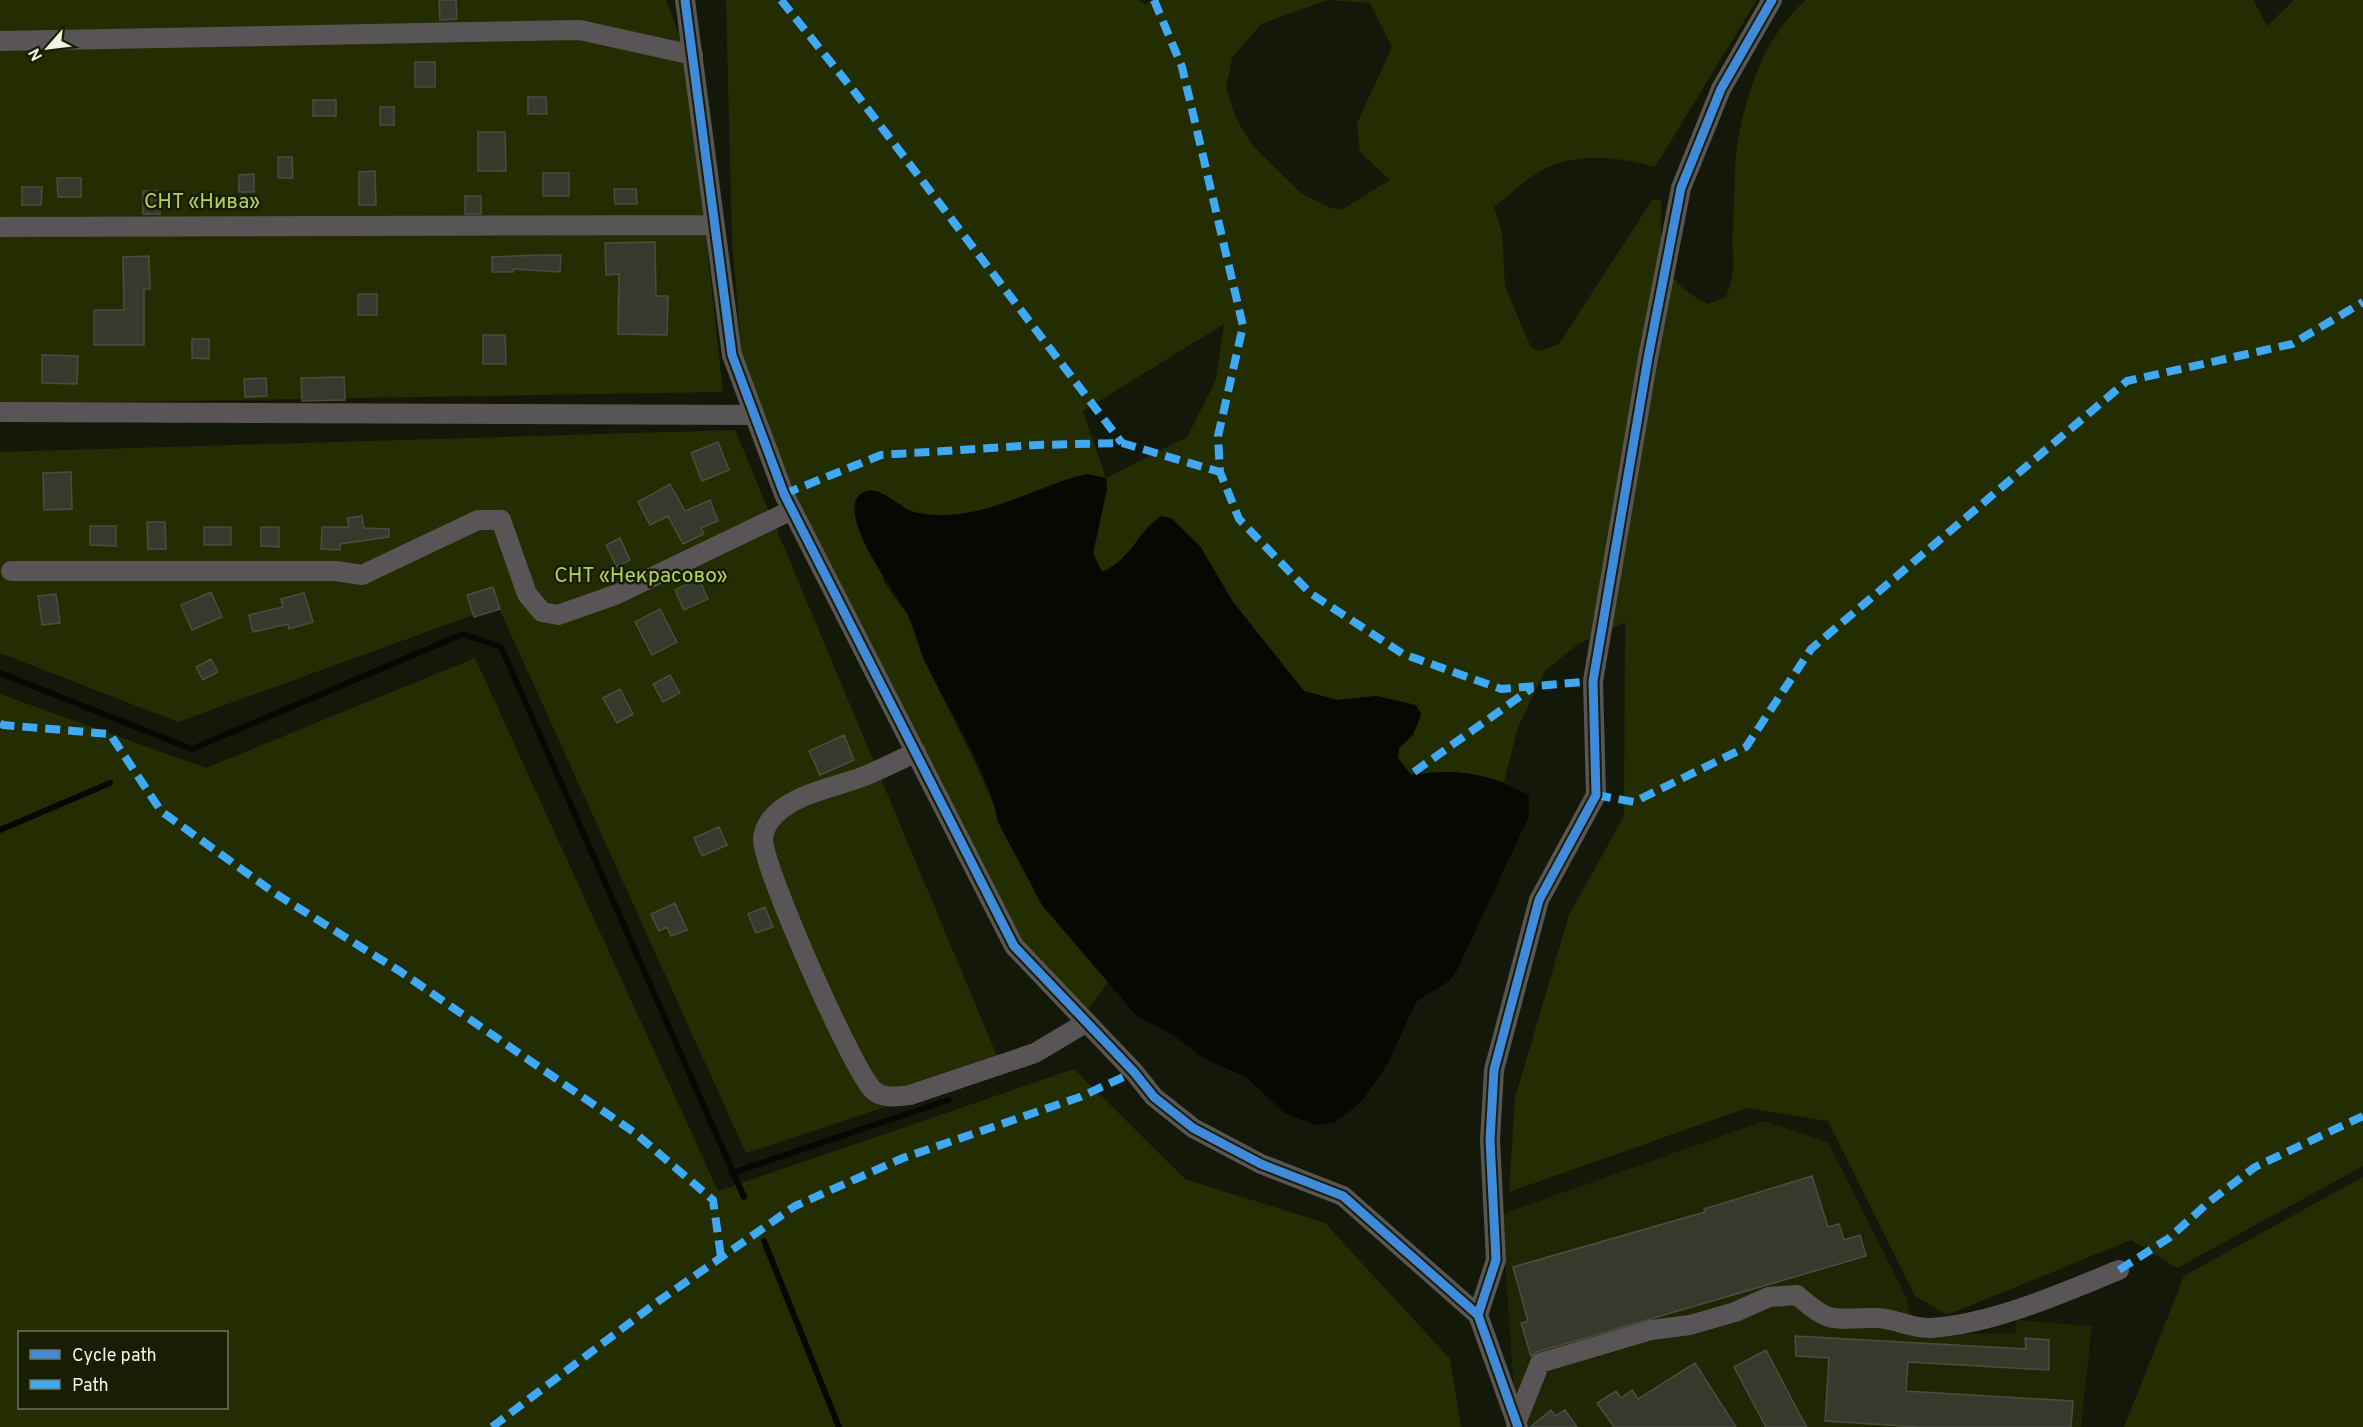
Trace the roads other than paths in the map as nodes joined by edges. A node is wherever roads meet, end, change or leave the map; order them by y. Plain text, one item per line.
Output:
1 (685, 0) edge
2 (1772, 0) edge
3 (0, 41) edge
4 (693, 55) junction
5 (715, 225) junction
6 (0, 227) edge
7 (0, 412) edge
8 (754, 415) junction
9 (792, 510) junction
10 (11, 571) dead end
11 (916, 752) junction
12 (1087, 1022) junction
13 (2119, 1270) dead end
14 (1478, 1316) junction
15 (1517, 1425) edge

1 - 4 street
2 - 14 street
3 - 4 street
4 - 5 street
5 - 6 street
5 - 8 street
7 - 8 street
8 - 9 street
9 - 10 street
9 - 11 street
11 - 12 street
11 - 12 street
12 - 14 street
13 - 15 street
14 - 15 street

